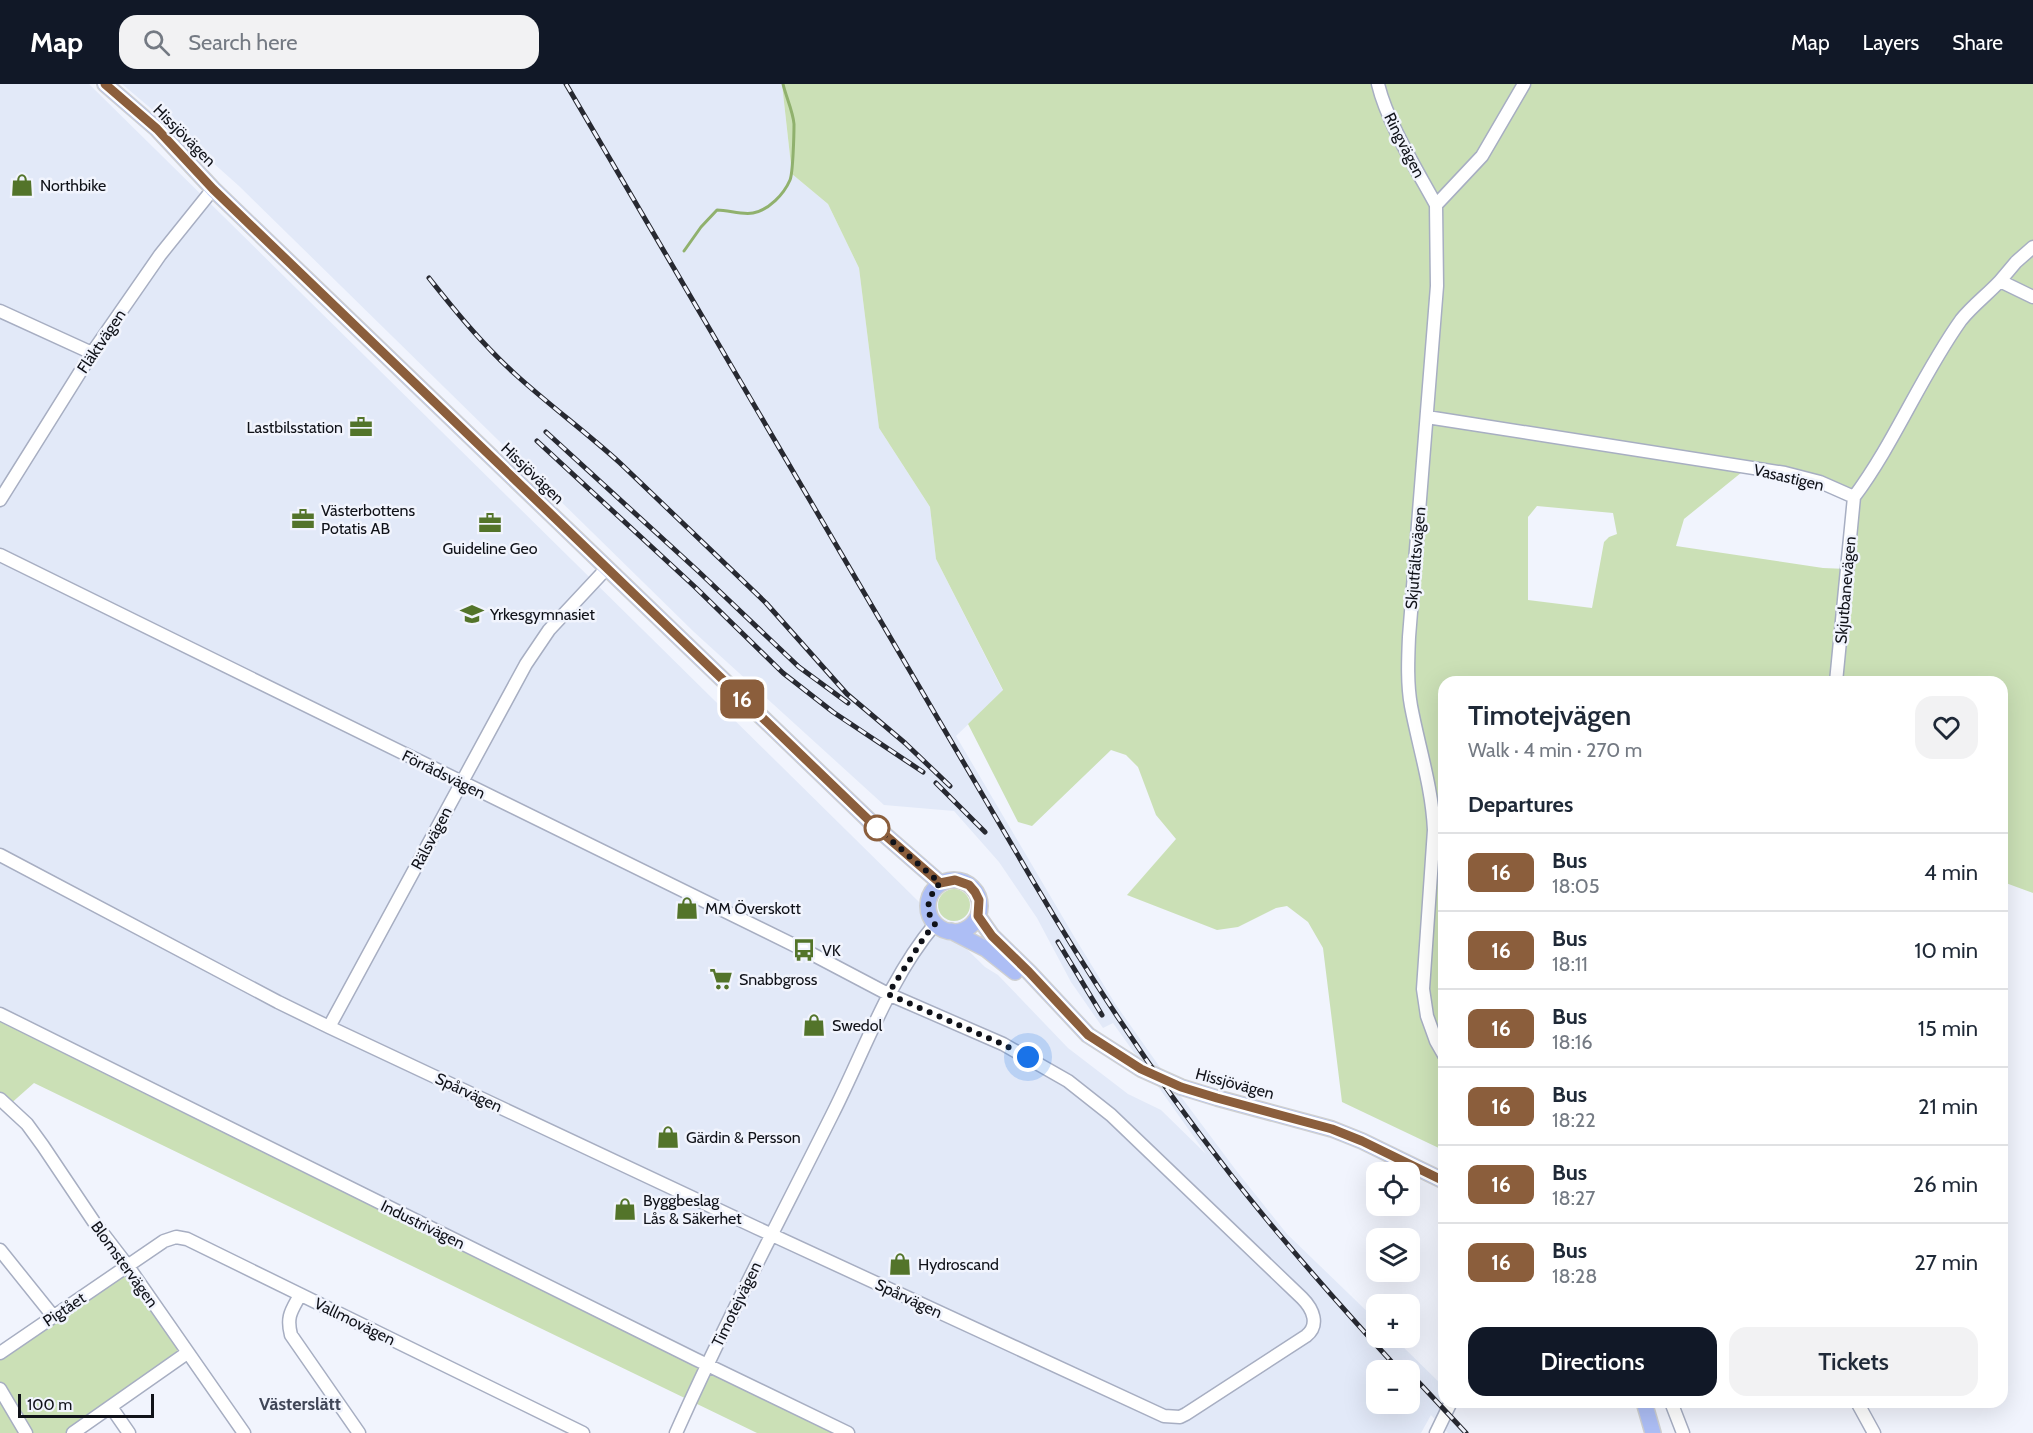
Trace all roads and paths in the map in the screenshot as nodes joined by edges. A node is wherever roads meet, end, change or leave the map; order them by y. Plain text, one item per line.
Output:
1 (105, 84) edge
2 (1378, 84) edge
3 (1524, 84) edge
4 (213, 189) junction
5 (1436, 205) junction
6 (2033, 247) edge
7 (2000, 281) junction
8 (2033, 297) edge
9 (0, 311) edge
10 (92, 352) junction
11 (1426, 417) junction
12 (1854, 497) junction
13 (0, 500) edge
14 (0, 555) edge
15 (606, 569) junction
16 (1837, 676) edge
17 (461, 782) junction
18 (0, 855) edge
19 (940, 883) junction
20 (978, 916) junction
21 (935, 924) junction
22 (951, 931) junction
23 (888, 994) junction
24 (1064, 1011) junction
25 (0, 1014) edge
26 (328, 1027) junction
27 (1438, 1044) edge
28 (0, 1099) edge
29 (1406, 1162) edge
30 (1420, 1169) edge
31 (1420, 1170) edge
32 (1438, 1178) edge
33 (1438, 1182) edge
34 (771, 1234) junction
35 (0, 1250) edge
36 (128, 1265) junction
37 (300, 1295) junction
38 (53, 1316) junction
39 (0, 1353) edge
40 (188, 1353) junction
41 (706, 1365) junction
42 (0, 1389) edge
43 (111, 1407) junction
44 (1448, 1408) edge
45 (1646, 1408) edge
46 (1673, 1408) edge
47 (1860, 1408) edge
48 (26, 1433) edge
49 (73, 1433) edge
50 (129, 1433) edge
51 (243, 1433) edge
52 (359, 1433) edge
53 (583, 1433) edge
54 (676, 1433) edge
55 (848, 1433) edge
56 (1436, 1433) edge
57 (1653, 1433) edge
58 (1683, 1433) edge
59 (1874, 1433) edge

1 - 4 main road, Hissjövägen
2 - 5 street, Ringvägen
3 - 5 street
4 - 10 street, Fläktvägen
4 - 15 main road, Hissjövägen
5 - 11 street, Skjutfältsvägen
6 - 7 street
7 - 8 street
7 - 12 street
9 - 10 street
10 - 13 street, Fläktvägen
11 - 12 street, Vasastigen
11 - 27 street, Skjutfältsvägen
12 - 16 street, Skjutbanevägen
14 - 17 street, Förrådsvägen
15 - 17 street, Rälsvägen
15 - 19 main road, Hissjövägen
17 - 23 street, Förrådsvägen
17 - 26 street, Rälsvägen
18 - 26 street, Spårvägen
19 - 20 main road
19 - 21 main road
20 - 22 main road
20 - 24 main road, Hissjövägen
21 - 22 main road
21 - 23 street, Timotejvägen
22 - 24 main road, Hissjövägen
23 - 34 street, Timotejvägen
23 - 34 street, Spårvägen
24 - 29 main road, Hissjövägen
25 - 41 street, Industrivägen
26 - 34 street, Spårvägen
28 - 36 street, Blomstervägen
30 - 32 main road, Hissjövägen
31 - 33 main road, Hissjövägen
34 - 41 street, Timotejvägen
35 - 38 street
36 - 37 street, Vallmovägen
36 - 38 street, Pigtået
36 - 40 street, Blomstervägen
37 - 52 street
37 - 53 street, Vallmovägen
38 - 39 street, Pigtået
40 - 43 street
40 - 51 street, Blomstervägen
41 - 54 street, Timotejvägen
41 - 55 street, Industrivägen
42 - 48 street
43 - 49 street
43 - 50 street
44 - 56 street
45 - 57 main road
46 - 58 street
47 - 59 street

